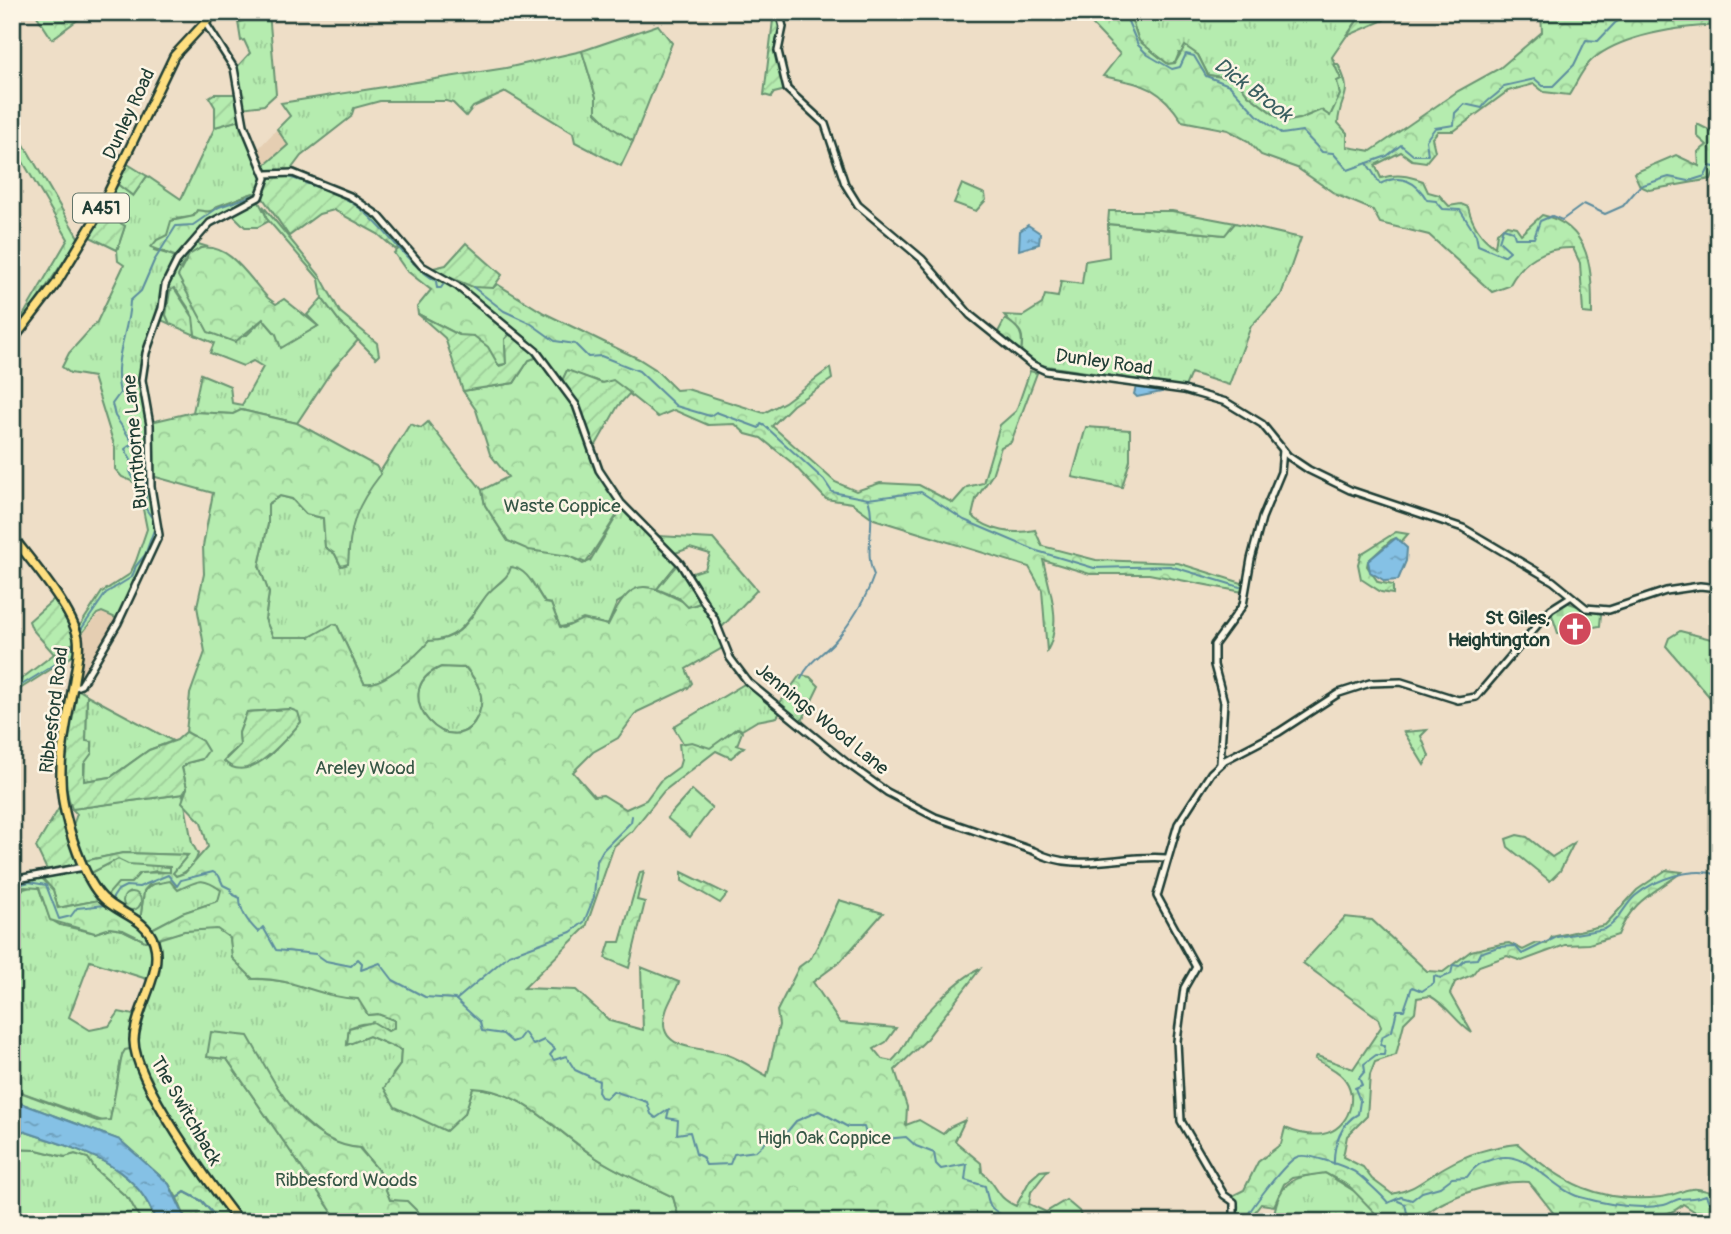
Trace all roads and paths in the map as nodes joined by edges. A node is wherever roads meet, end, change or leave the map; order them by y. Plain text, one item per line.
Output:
1 (215, 12) edge
2 (779, 12) edge
3 (206, 23) junction
4 (267, 174) junction
5 (12, 341) edge
6 (1283, 450) junction
7 (12, 536) edge
8 (1719, 588) edge
9 (1570, 597) junction
10 (73, 688) junction
11 (1220, 764) junction
12 (1166, 858) junction
13 (84, 867) junction
14 (12, 880) edge
15 (103, 899) joint
16 (240, 1222) edge
17 (1234, 1222) edge

1 - 3 main road, Dunley Road / A451
2 - 6 street, Dunley Road
3 - 4 street
3 - 5 main road, Dunley Road / A451
4 - 10 street, Burnthorne Lane
4 - 12 street, Jennings Wood Lane
6 - 9 street, Dunley Road
6 - 11 street
7 - 10 main road, Ribbesford Road
8 - 9 street, Dunley Road
9 - 11 street
10 - 13 main road, Ribbesford Road
11 - 12 street
12 - 17 street
13 - 14 street
13 - 15 main road, Ribbesford Road
15 - 16 main road, The Switchback

